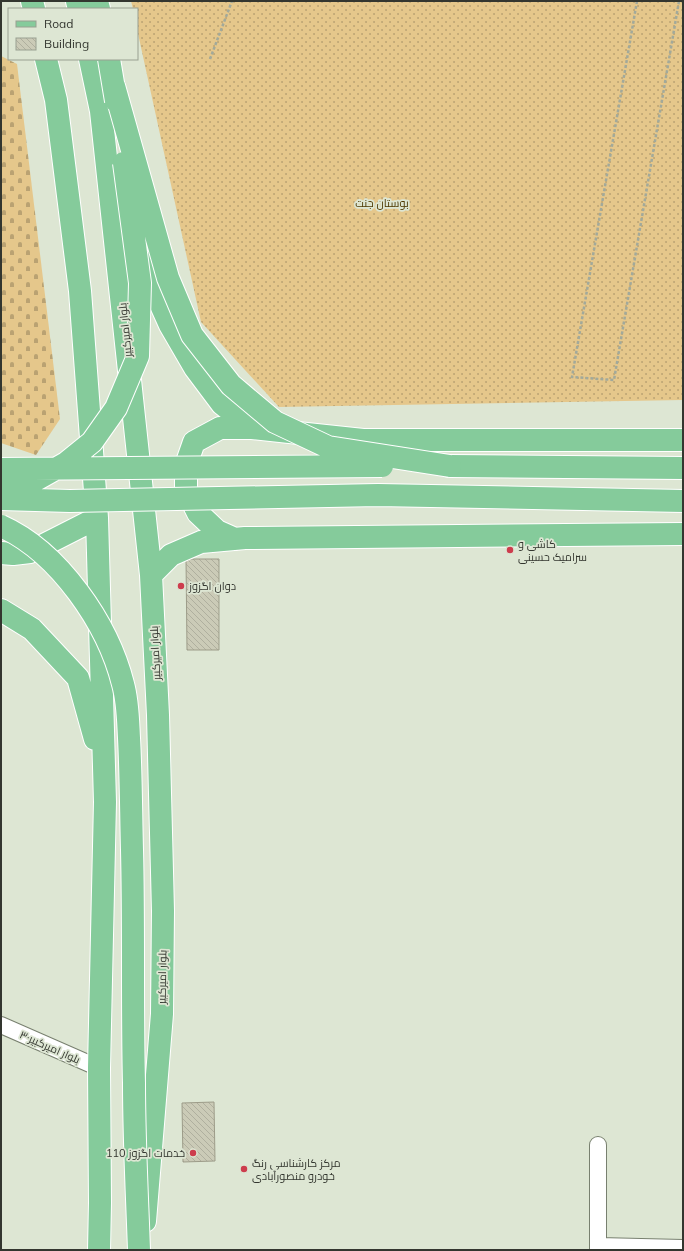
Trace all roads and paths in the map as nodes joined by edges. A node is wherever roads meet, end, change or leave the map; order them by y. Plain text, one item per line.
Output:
1 (232, 1) edge
2 (637, 1) edge
3 (679, 1) edge
4 (210, 59) dead end
5 (46, 60) edge
6 (90, 60) edge
7 (108, 60) edge
8 (114, 86) junction
9 (101, 110) junction
10 (252, 428) junction
11 (683, 440) edge
12 (450, 466) junction
13 (683, 468) edge
14 (1, 469) edge
15 (1, 490) edge
16 (1, 499) edge
17 (683, 501) edge
18 (97, 518) junction
19 (1, 526) edge
20 (683, 534) edge
21 (235, 539) junction
22 (1, 552) edge
23 (151, 575) junction
24 (1, 610) edge
25 (105, 802) junction
26 (1, 1025) edge
27 (99, 1068) junction
28 (598, 1145) dead end
29 (598, 1248) edge
30 (683, 1248) edge
31 (99, 1250) edge
32 (139, 1250) edge
33 (143, 1250) edge

1 - 4 path
2 - 3 path
5 - 18 main road
6 - 9 main road, بلوار امیرکبیر
7 - 8 main road, bridge
8 - 12 main road, bridge
8 - 15 main road, bridge
9 - 10 main road
9 - 23 main road, بلوار امیرکبیر
10 - 11 main road
10 - 21 main road
12 - 13 main road
12 - 14 main road, bridge
16 - 17 main road, bridge
18 - 22 main road
18 - 25 main road
19 - 32 main road, bridge
20 - 21 main road
21 - 23 main road
23 - 33 main road, بلوار امیرکبیر
24 - 25 main road
25 - 27 main road
26 - 27 street, بلوار امیرکبیر۳۰
27 - 31 main road
28 - 29 street
29 - 30 street

